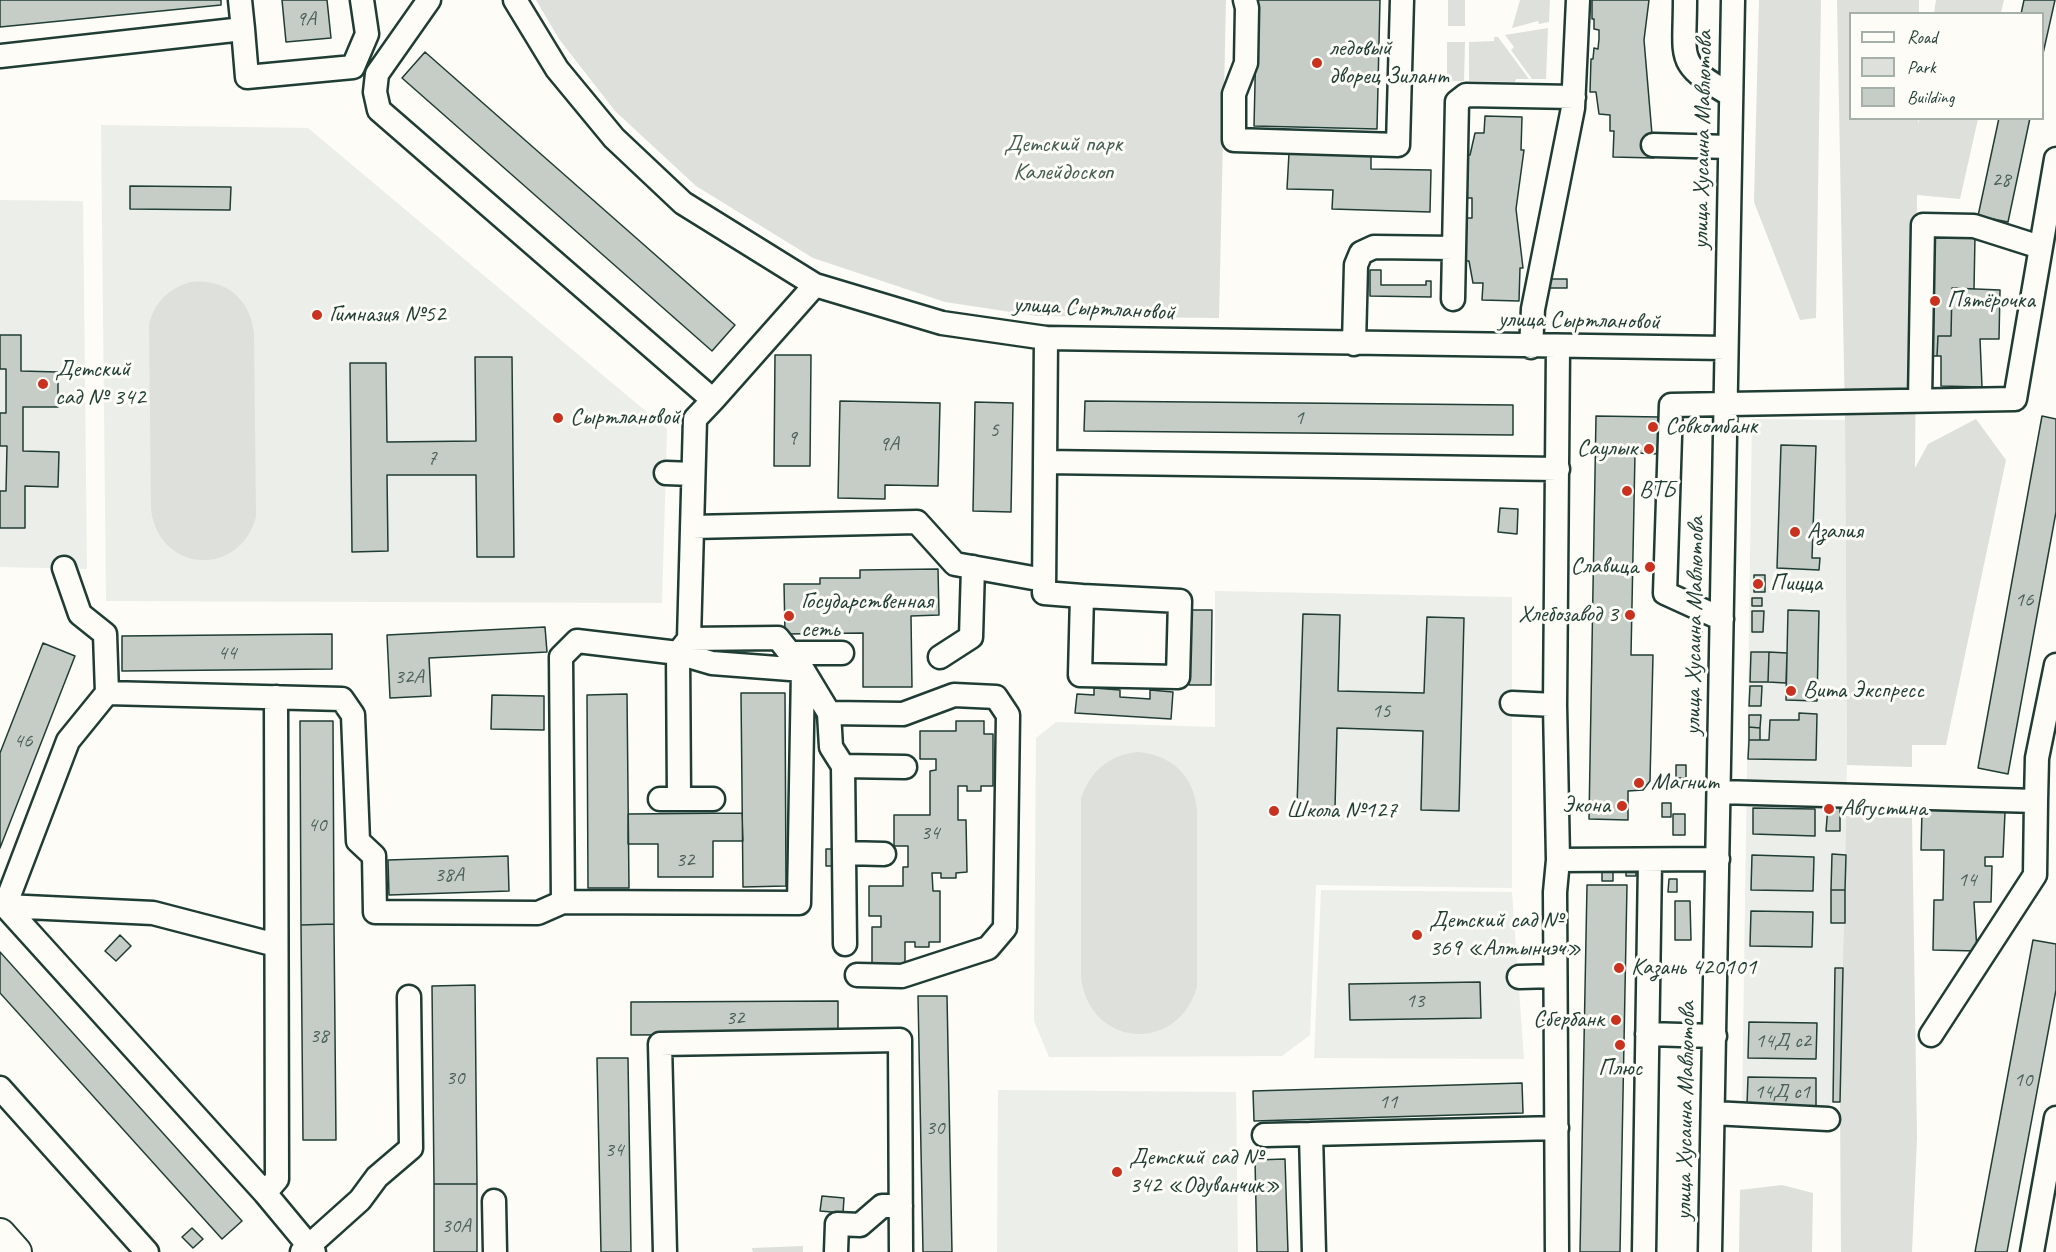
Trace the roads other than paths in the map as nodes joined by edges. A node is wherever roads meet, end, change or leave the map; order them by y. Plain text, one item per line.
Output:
1 (240, 0) edge
2 (362, 0) edge
3 (429, 0) edge
4 (515, 0) edge
5 (1245, 0) edge
6 (1402, 0) edge
7 (1578, 0) edge
8 (1685, 0) edge
9 (1733, 0) edge
10 (243, 29) junction
11 (0, 56) edge
12 (1731, 95) junction
13 (1574, 97) junction
14 (1653, 145) dead end
15 (1730, 147) junction
16 (2056, 159) edge
17 (2052, 195) edge
18 (2040, 247) junction
19 (1454, 248) junction
20 (815, 285) junction
21 (1453, 299) dead end
22 (1046, 338) junction
23 (1354, 344) junction
24 (1531, 347) junction
25 (1558, 348) junction
26 (1726, 348) junction
27 (713, 400) junction
28 (1920, 400) junction
29 (1725, 402) junction
30 (1045, 462) junction
31 (1558, 469) junction
32 (666, 473) dead end
33 (693, 474) junction
34 (692, 528) junction
35 (973, 567) junction
36 (64, 568) dead end
37 (1044, 580) junction
38 (1082, 596) junction
39 (1722, 619) junction
40 (683, 646) junction
41 (842, 653) dead end
42 (940, 657) dead end
43 (797, 662) junction
44 (2056, 665) edge
45 (107, 693) junction
46 (276, 697) junction
47 (1512, 703) dead end
48 (1556, 705) junction
49 (829, 713) junction
50 (2047, 758) edge
51 (843, 766) junction
52 (905, 766) dead end
53 (1720, 792) junction
54 (713, 799) dead end
55 (2036, 801) junction
56 (844, 854) junction
57 (884, 854) dead end
58 (1719, 859) junction
59 (1558, 860) junction
60 (1650, 861) junction
61 (563, 902) junction
62 (3, 903) edge
63 (845, 944) dead end
64 (276, 945) junction
65 (857, 975) dead end
66 (1556, 976) junction
67 (1519, 977) dead end
68 (409, 997) dead end
69 (1647, 1034) junction
70 (1715, 1035) junction
71 (1931, 1035) dead end
72 (0, 1088) edge
73 (1713, 1113) junction
74 (2056, 1118) edge
75 (1828, 1119) dead end
76 (1557, 1128) junction
77 (1311, 1134) junction
78 (1264, 1135) dead end
79 (266, 1193) junction
80 (494, 1201) dead end
81 (901, 1206) junction
82 (0, 1234) edge
83 (308, 1250) edge
84 (16, 1252) edge
85 (147, 1252) edge
86 (495, 1252) edge
87 (665, 1252) edge
88 (836, 1252) edge
89 (901, 1252) edge
90 (1314, 1252) edge
91 (1557, 1252) edge
92 (1644, 1252) edge
93 (1710, 1252) edge
94 (2032, 1252) edge

1 - 10 street
2 - 10 street
3 - 27 street
4 - 20 street, улица Сыртлановой
5 - 6 street
7 - 13 street
8 - 12 street
9 - 12 street, улица Хусаина Мавлютова
10 - 11 street
12 - 15 street, улица Хусаина Мавлютова
13 - 19 street
13 - 24 street
14 - 15 street
15 - 26 street, улица Хусаина Мавлютова
16 - 17 street
17 - 18 street
18 - 28 street
18 - 28 street
19 - 21 street
19 - 23 street
20 - 22 street, улица Сыртлановой
20 - 27 street
22 - 23 street, улица Сыртлановой
22 - 30 street
23 - 24 street, улица Сыртлановой
24 - 25 street, улица Сыртлановой
25 - 26 street, улица Сыртлановой
25 - 31 street
26 - 29 street, улица Хусаина Мавлютова
27 - 33 street
28 - 29 street
29 - 39 street, улица Хусаина Мавлютова
29 - 39 street
30 - 31 street
30 - 37 street
31 - 48 street
32 - 33 street
33 - 34 street
34 - 35 street
34 - 40 street
35 - 37 street
35 - 42 street
36 - 45 street
37 - 38 street
38 - 38 street
39 - 53 street, улица Хусаина Мавлютова
40 - 43 street
40 - 43 street
40 - 54 street
40 - 61 street
41 - 43 street
43 - 49 street
43 - 61 street
44 - 50 street
45 - 46 street
45 - 62 street
46 - 61 street
46 - 64 street
47 - 48 street
48 - 59 street
49 - 51 street
49 - 65 street
50 - 55 street
51 - 52 street
51 - 56 street
53 - 55 street
53 - 58 street, улица Хусаина Мавлютова
55 - 71 street
56 - 57 street
56 - 63 street
58 - 60 street
58 - 70 street, улица Хусаина Мавлютова
59 - 60 street
59 - 66 street
60 - 69 street
62 - 64 street
62 - 79 street
64 - 79 street
66 - 67 street
66 - 76 street
68 - 83 street
69 - 70 street
69 - 92 street
70 - 73 street, улица Хусаина Мавлютова
72 - 85 street
73 - 75 street
73 - 93 street, улица Хусаина Мавлютова
74 - 94 street
76 - 77 street
76 - 91 street
77 - 78 street
77 - 90 street
79 - 83 street
80 - 86 street
81 - 87 street
81 - 88 street
81 - 89 street
82 - 84 main road

